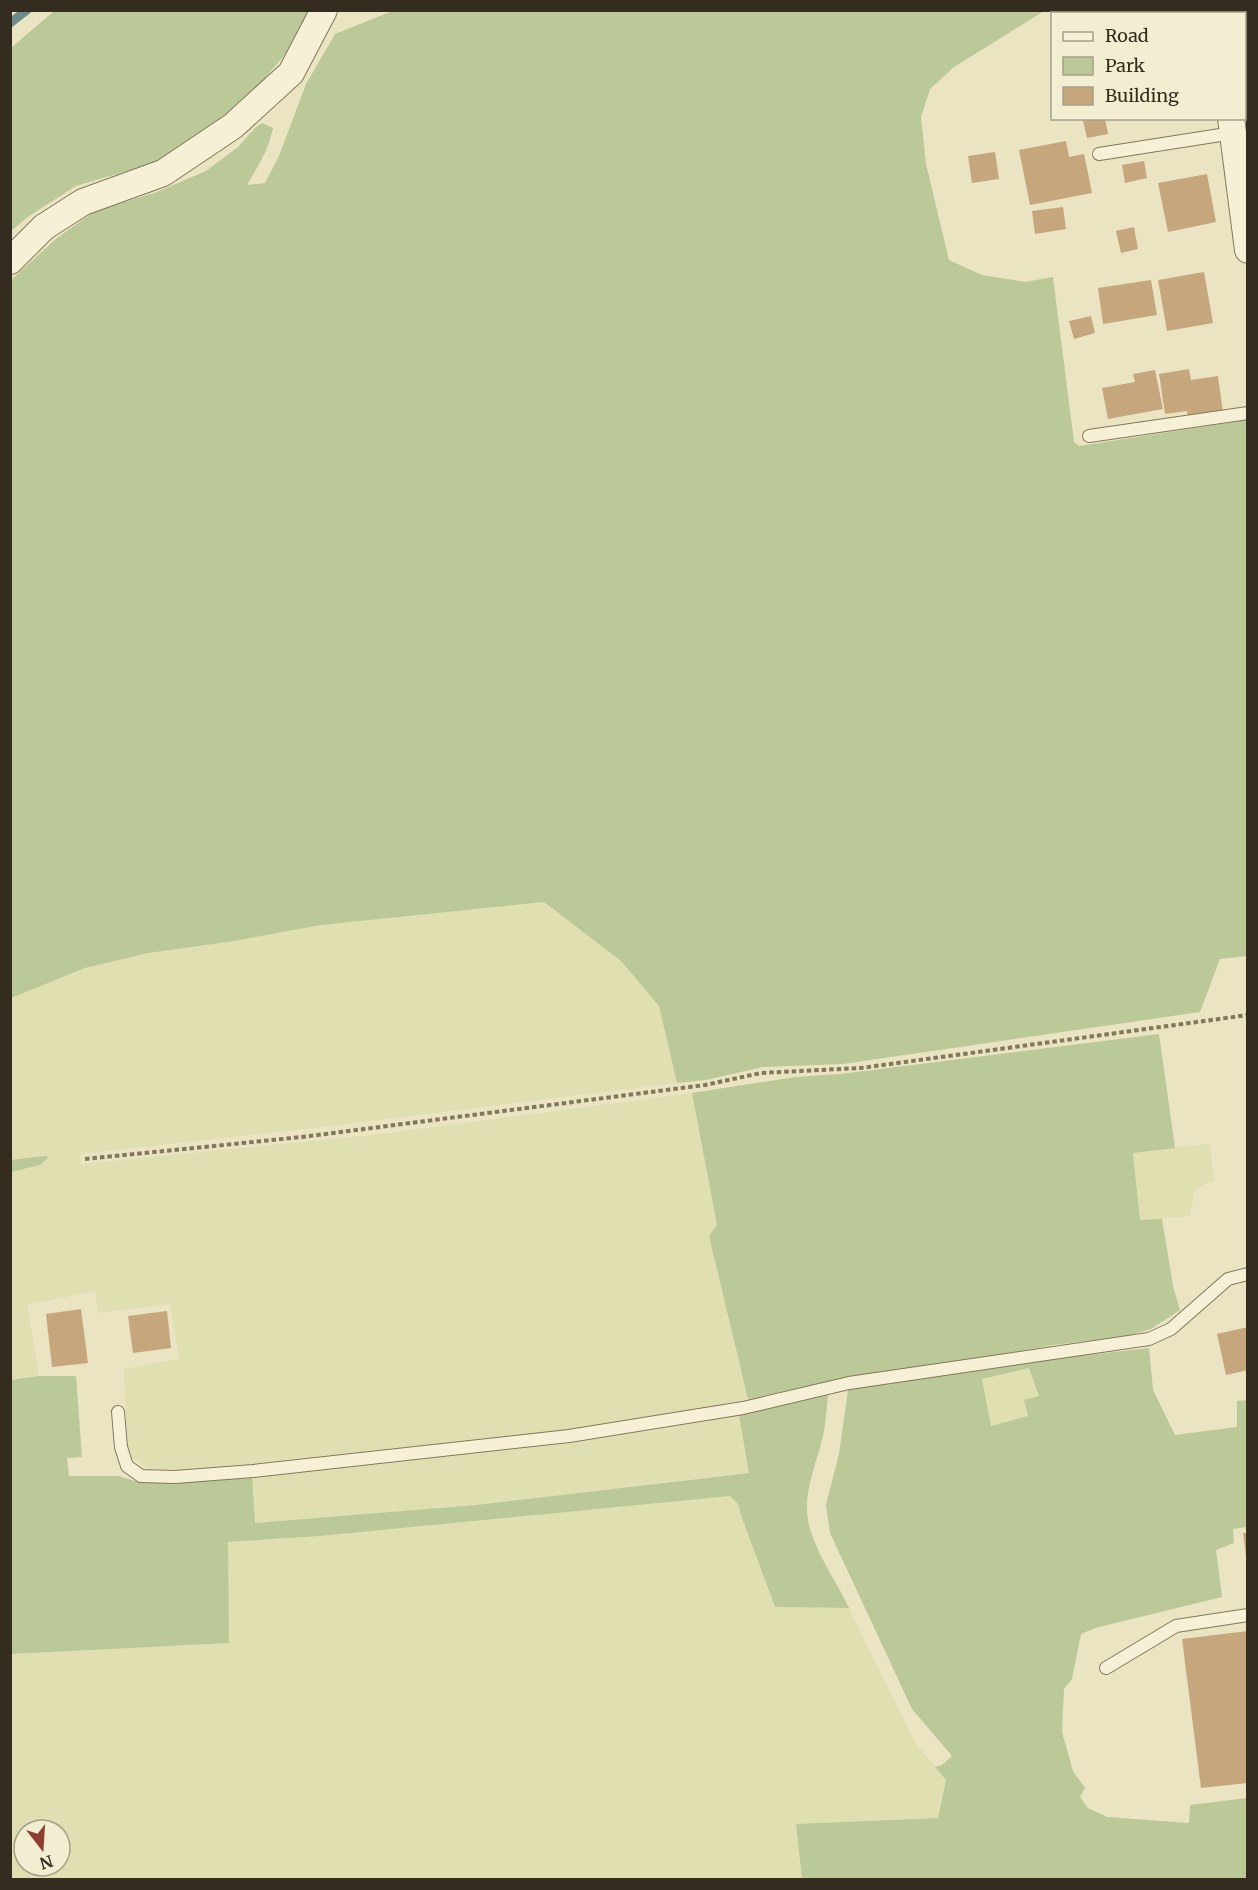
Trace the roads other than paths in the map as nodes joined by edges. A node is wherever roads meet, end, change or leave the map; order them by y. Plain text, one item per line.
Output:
1 (324, 10) edge
2 (1232, 126) edge
3 (1099, 154) dead end
4 (1248, 250) edge
5 (10, 261) edge
6 (1248, 413) edge
7 (1089, 436) dead end
8 (1248, 1274) edge
9 (118, 1412) dead end
10 (1248, 1615) edge
11 (1106, 1668) dead end

1 - 5 street
2 - 3 lane
2 - 4 street
6 - 7 lane
8 - 9 lane
10 - 11 lane

